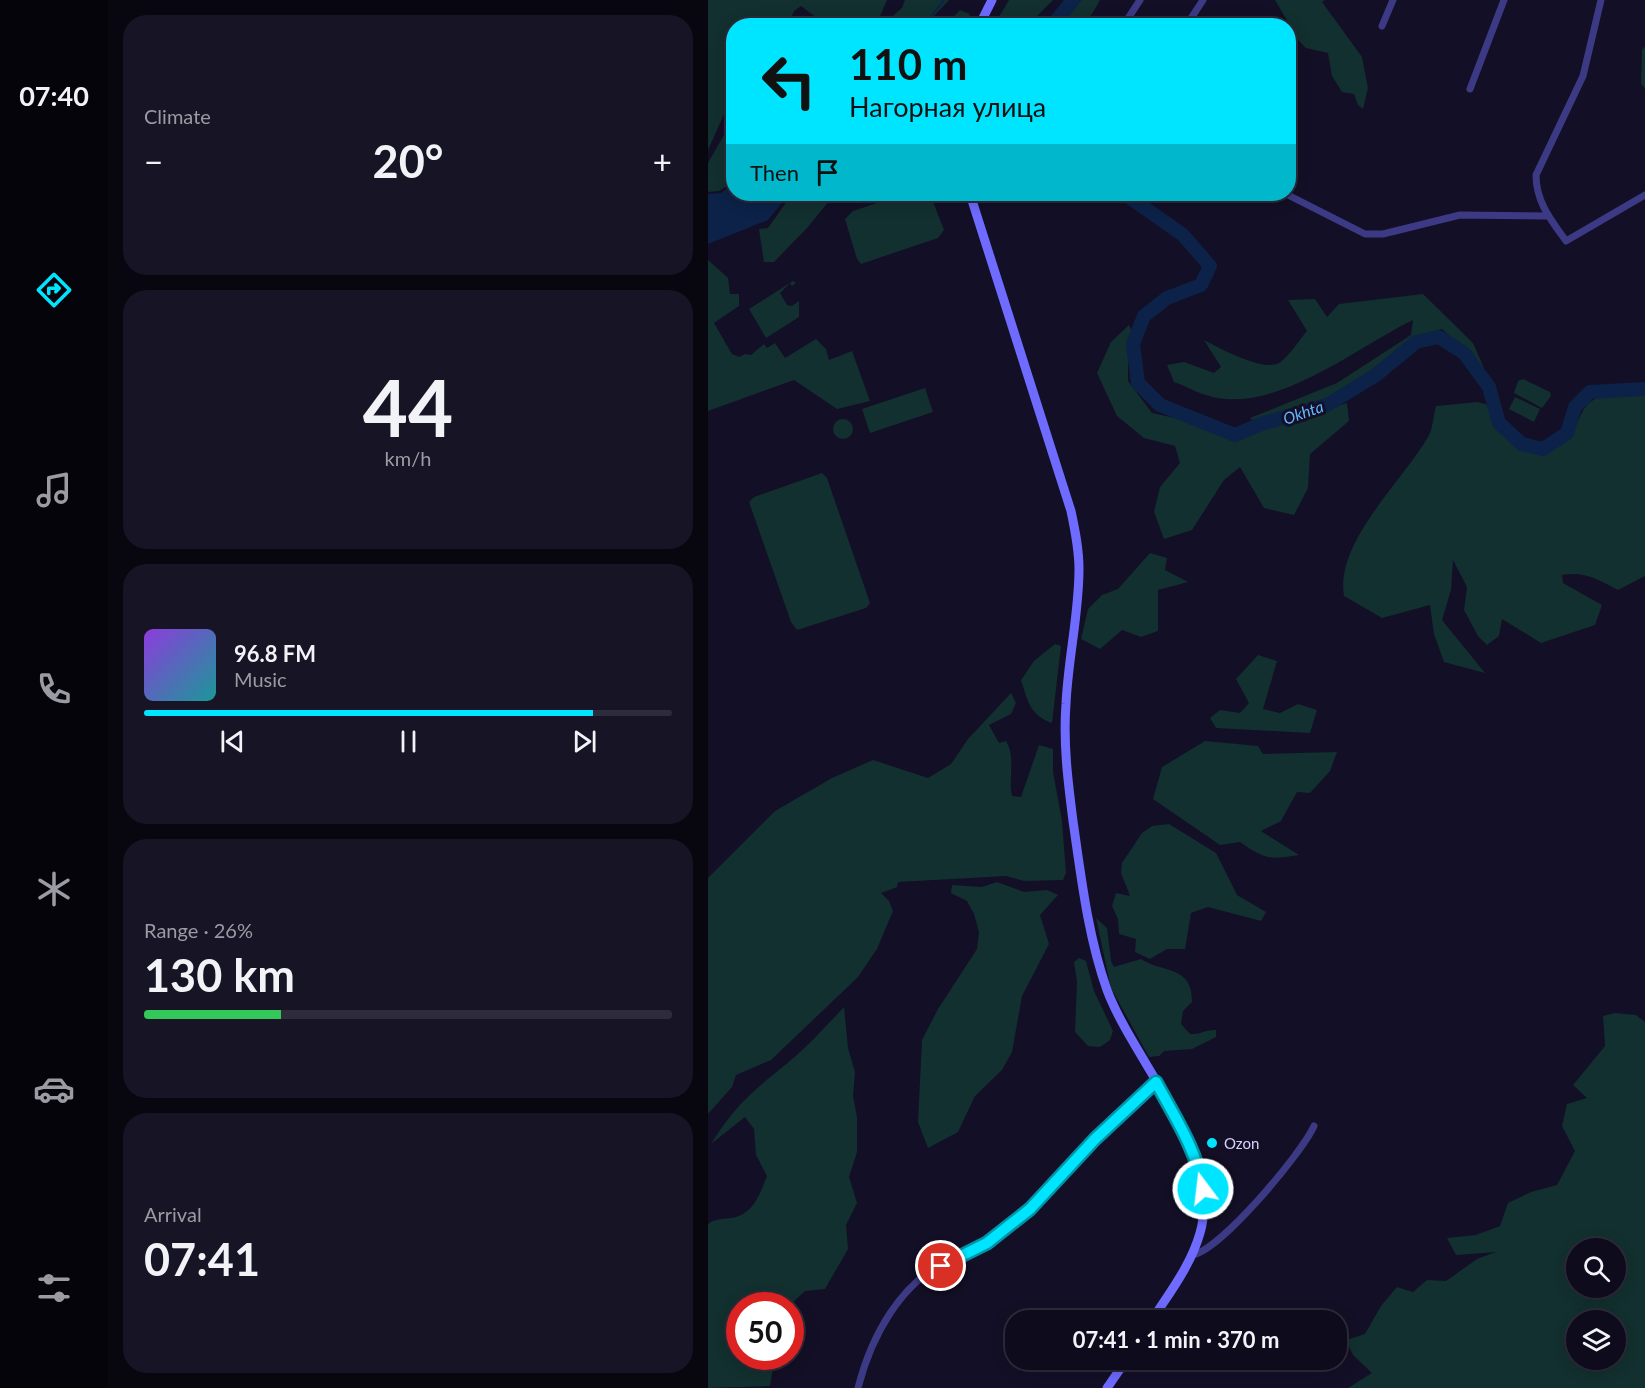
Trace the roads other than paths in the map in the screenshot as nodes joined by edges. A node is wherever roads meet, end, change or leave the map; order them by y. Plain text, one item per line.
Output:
1 (992, 0) edge
2 (1140, 0) edge
3 (1203, 0) edge
4 (1393, 0) edge
5 (1504, 0) edge
6 (1601, 0) edge
7 (983, 18) edge
8 (1128, 18) edge
9 (1191, 18) edge
10 (1382, 26) dead end
11 (1470, 89) dead end
12 (1645, 195) edge
13 (1296, 199) edge
14 (972, 201) edge
15 (1548, 216) junction
16 (1156, 1082) junction
17 (1314, 1126) dead end
18 (1192, 1255) junction
19 (1158, 1310) edge
20 (1119, 1370) edge
21 (858, 1388) edge
22 (1107, 1388) edge

1 - 7 main road
2 - 8 street
3 - 9 street
4 - 10 street
5 - 11 street
6 - 15 street
12 - 15 street
13 - 15 street
14 - 16 main road
16 - 18 main road
16 - 21 street
17 - 18 street
18 - 19 main road
20 - 22 main road

